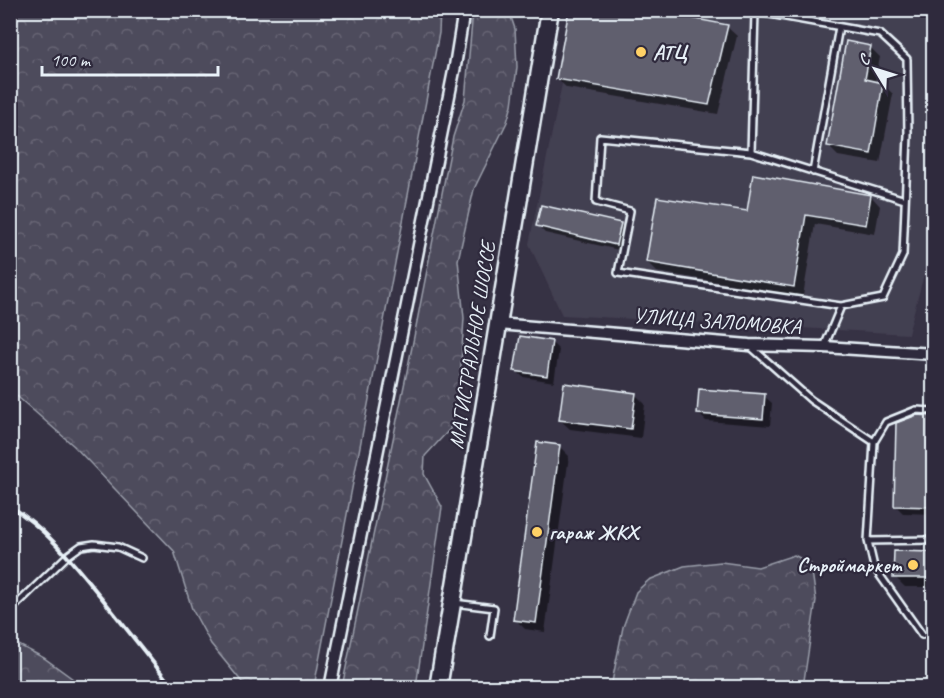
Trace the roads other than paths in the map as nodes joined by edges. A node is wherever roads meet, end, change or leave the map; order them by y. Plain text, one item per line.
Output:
1 (464, 10) edge
2 (550, 10) edge
3 (747, 10) edge
4 (755, 12) junction
5 (839, 27) junction
6 (752, 152) junction
7 (813, 172) junction
8 (905, 200) junction
9 (841, 306) junction
10 (498, 324) junction
11 (749, 345) junction
12 (824, 347) junction
13 (933, 354) edge
14 (933, 411) edge
15 (874, 442) junction
16 (933, 540) edge
17 (868, 541) junction
18 (142, 558) dead end
19 (452, 603) junction
20 (10, 611) edge
21 (922, 635) dead end
22 (490, 636) dead end
23 (330, 687) edge
24 (438, 687) edge

1 - 23 street
2 - 10 main road, МАГИСТРАЛЬНОЕ ШОССЕ
3 - 4 lane
4 - 5 lane
4 - 6 lane
5 - 7 lane
5 - 8 lane
6 - 7 lane
6 - 9 lane
7 - 8 lane
8 - 9 lane
9 - 12 lane
10 - 11 street, УЛИЦА ЗАЛОМОВКА
10 - 19 main road, МАГИСТРАЛЬНОЕ ШОССЕ
11 - 12 street, УЛИЦА ЗАЛОМОВКА
11 - 15 lane
12 - 13 street, УЛИЦА ЗАЛОМОВКА
14 - 15 lane
15 - 17 lane
16 - 17 lane
17 - 21 lane
18 - 20 lane
19 - 22 lane
19 - 24 main road, МАГИСТРАЛЬНОЕ ШОССЕ

